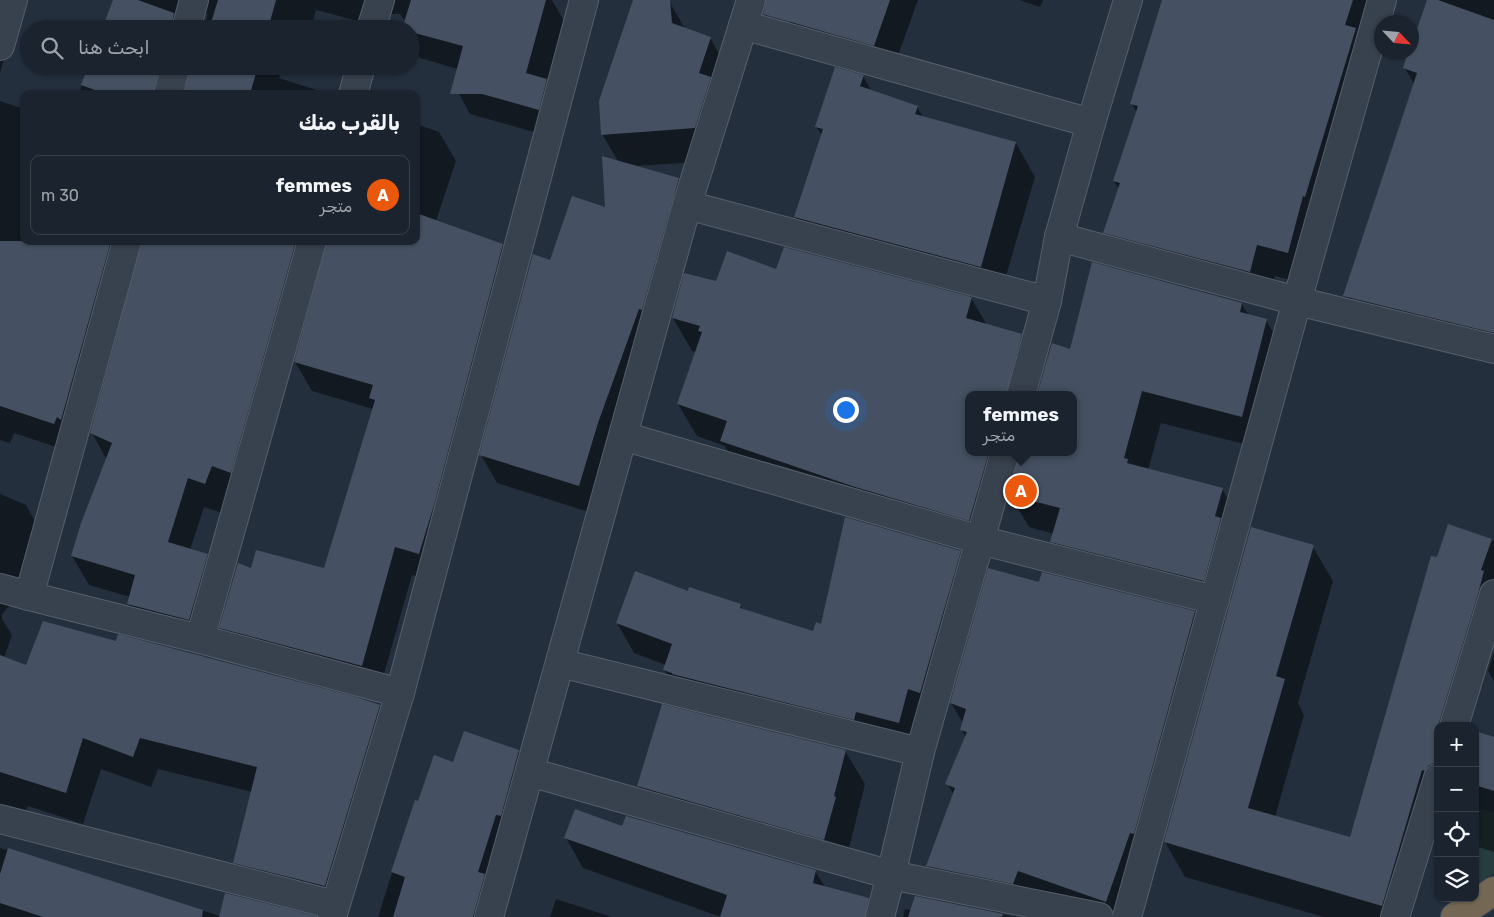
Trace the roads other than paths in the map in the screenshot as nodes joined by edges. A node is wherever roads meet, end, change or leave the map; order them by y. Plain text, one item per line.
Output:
1 (13, 0) edge
2 (194, 0) edge
3 (380, 0) edge
4 (584, 0) edge
5 (1128, 0) edge
6 (1382, 0) edge
7 (747, 12) edge
8 (188, 20) edge
9 (374, 20) edge
10 (0, 46) edge
11 (173, 75) edge
12 (358, 75) edge
13 (169, 90) edge
14 (354, 90) edge
15 (1091, 123) junction
16 (687, 205) junction
17 (1059, 237) junction
18 (127, 245) edge
19 (311, 245) edge
20 (1047, 301) junction
21 (1297, 301) junction
22 (1494, 349) edge
23 (1022, 391) edge
24 (623, 436) junction
25 (1004, 456) edge
26 (980, 540) junction
27 (0, 588) edge
28 (1494, 594) edge
29 (29, 596) junction
30 (1215, 600) junction
31 (200, 639) junction
32 (560, 663) junction
33 (400, 693) junction
34 (1455, 722) edge
35 (920, 752) junction
36 (530, 772) junction
37 (1434, 791) edge
38 (0, 819) edge
39 (891, 875) junction
40 (1494, 891) edge
41 (334, 911) edge
42 (489, 917) edge
43 (880, 917) edge
44 (1099, 917) edge
45 (1127, 917) edge
46 (1395, 917) edge
47 (1455, 917) edge

1 - 10 street
2 - 8 street
3 - 9 street
4 - 33 street
5 - 15 street
6 - 21 street
7 - 15 street
7 - 16 street
11 - 13 street
12 - 14 street
15 - 17 street
16 - 20 street
16 - 24 street
17 - 20 street
17 - 21 street
18 - 29 street
19 - 31 street
20 - 23 street
21 - 22 street
21 - 30 street
24 - 26 street
24 - 32 street
25 - 26 street
26 - 30 street
26 - 35 street
27 - 29 street
28 - 34 street
29 - 31 street
30 - 45 street
31 - 33 street
32 - 35 street
32 - 36 street
33 - 41 street
35 - 39 street
36 - 39 street
36 - 42 street
37 - 46 street
38 - 41 street
39 - 43 street
39 - 44 street
40 - 47 highway

